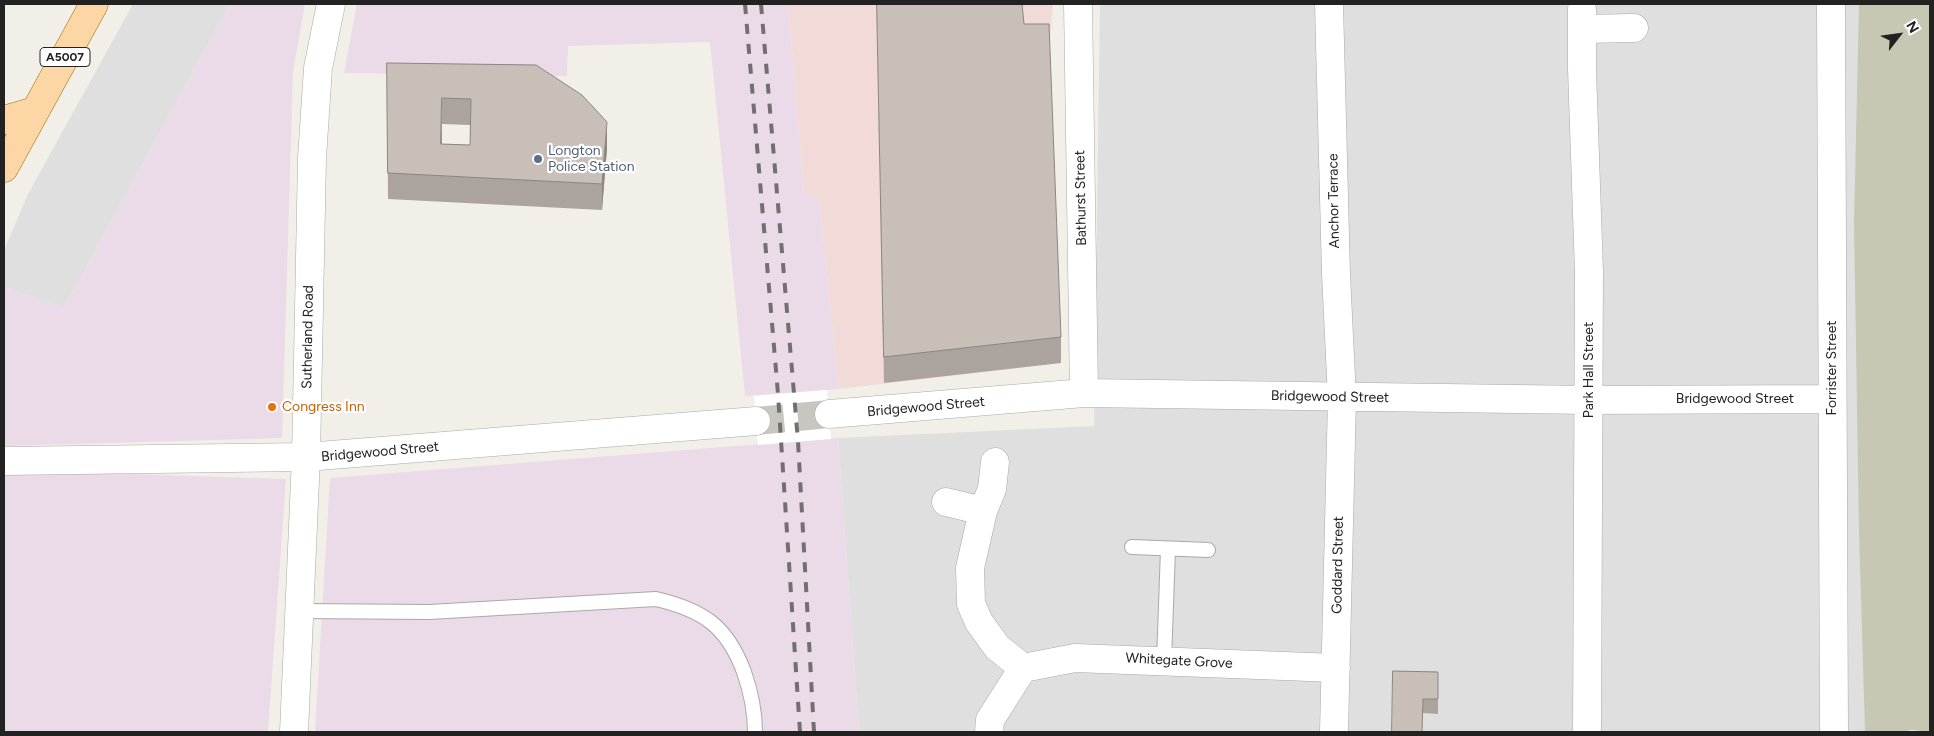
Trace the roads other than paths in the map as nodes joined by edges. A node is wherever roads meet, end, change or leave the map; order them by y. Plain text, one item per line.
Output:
1 (94, 4) edge
2 (331, 4) edge
3 (1078, 4) edge
4 (1329, 4) edge
5 (1831, 4) edge
6 (1634, 28) dead end
7 (35, 111) junction
8 (4, 120) edge
9 (4, 168) edge
10 (1084, 393) junction
11 (1342, 398) junction
12 (1832, 399) junction
13 (1589, 400) junction
14 (829, 414) tunnel mouth
15 (756, 421) tunnel mouth
16 (306, 458) junction
17 (4, 461) edge
18 (995, 462) dead end
19 (946, 502) dead end
20 (983, 511) junction
21 (1132, 547) dead end
22 (1168, 549) junction
23 (1208, 550) dead end
24 (299, 611) junction
25 (1164, 661) junction
26 (1023, 668) junction
27 (1336, 668) junction
28 (294, 732) edge
29 (755, 732) edge
30 (989, 732) edge
31 (1334, 732) edge
32 (1587, 732) edge
33 (1834, 732) edge

1 - 7 main road, A5007
2 - 16 street, Sutherland Road
3 - 10 street, Bathurst Street
4 - 11 street, Anchor Terrace
5 - 12 street, Forrister Street
6 - 13 street, Park Hall Street
7 - 8 main road
7 - 9 main road, A5007
10 - 11 street, Bridgewood Street
10 - 14 street, Bridgewood Street
11 - 13 street, Bridgewood Street
11 - 27 street, Goddard Street
12 - 13 street, Bridgewood Street
12 - 33 street, Forrister Street
13 - 32 street, Park Hall Street
15 - 16 street, Bridgewood Street
16 - 17 street, Bridgewood Street
16 - 24 street, Sutherland Road
18 - 20 street
19 - 20 street
20 - 26 street
21 - 22 lane
22 - 23 lane
22 - 25 lane
24 - 28 street, Sutherland Road
24 - 29 lane
25 - 26 street, Whitegate Grove
25 - 27 street, Whitegate Grove
26 - 30 street
27 - 31 street, Goddard Street

